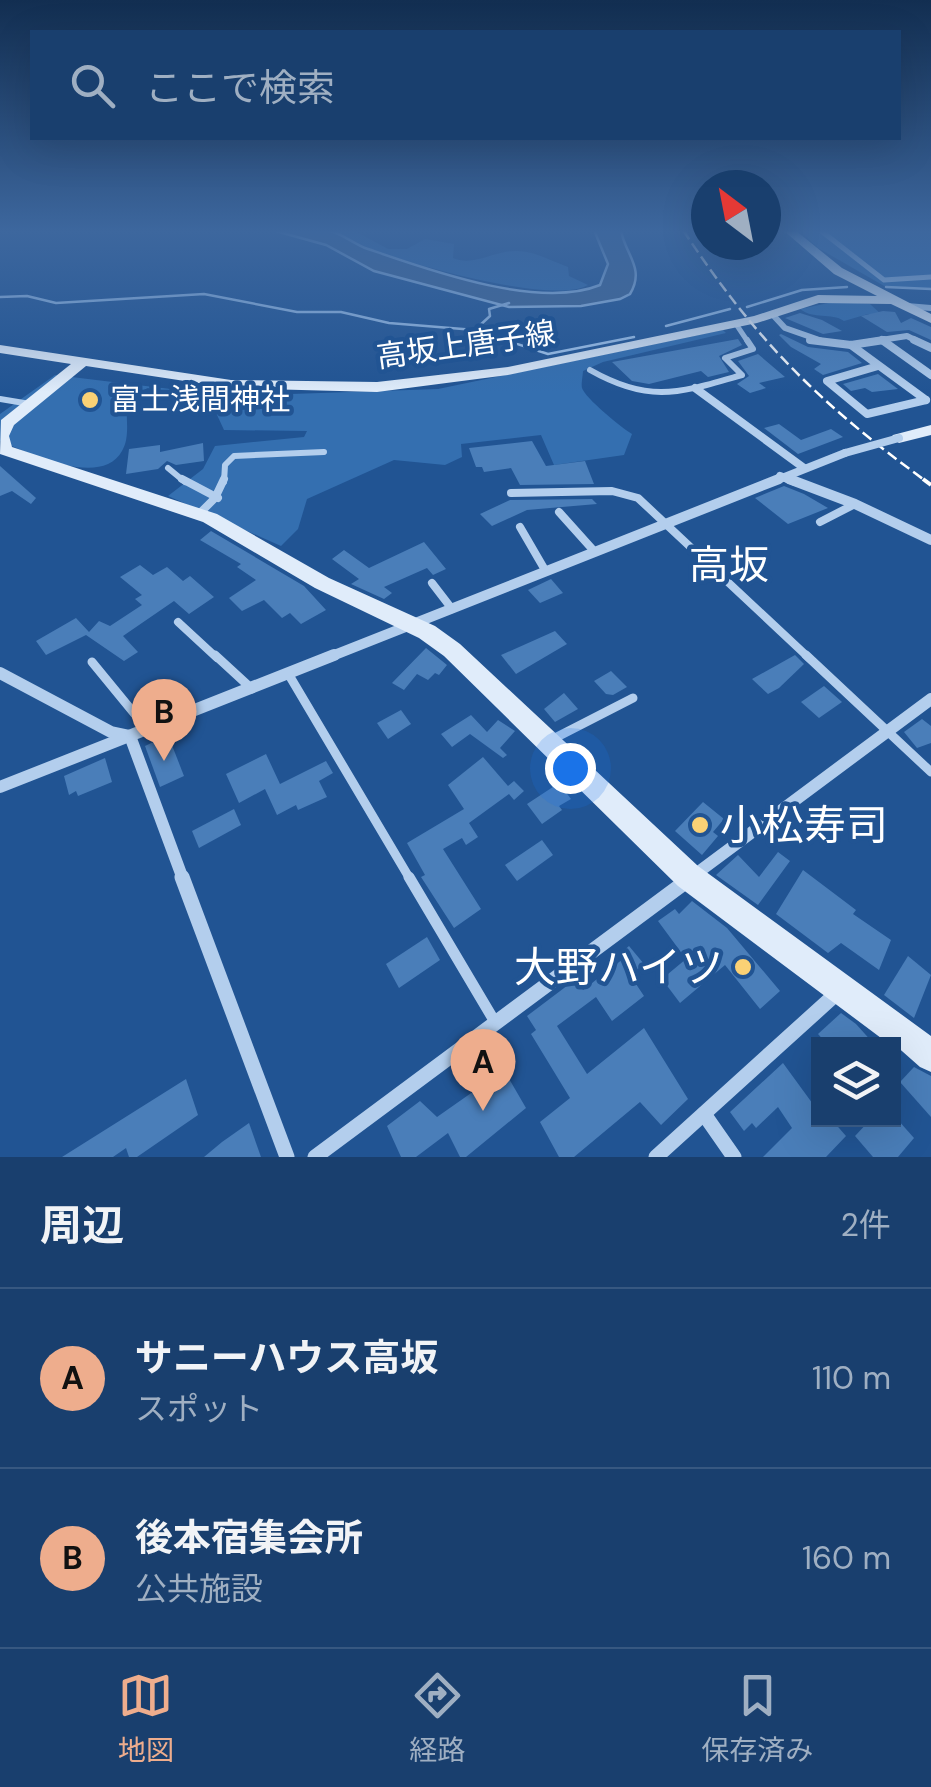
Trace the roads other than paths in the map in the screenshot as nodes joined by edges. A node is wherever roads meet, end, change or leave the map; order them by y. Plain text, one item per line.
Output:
1 (862, 284) edge
2 (896, 302) junction
3 (931, 308) edge
4 (772, 314) junction
5 (931, 319) edge
6 (736, 324) junction
7 (882, 340) junction
8 (851, 345) junction
9 (931, 348) edge
10 (0, 349) edge
11 (83, 362) junction
12 (878, 366) junction
13 (590, 370) dead end
14 (931, 374) edge
15 (694, 388) junction
16 (0, 399) edge
17 (928, 402) edge
18 (30, 404) junction
19 (931, 430) edge
20 (899, 438) joint
21 (2, 451) edge
22 (324, 452) dead end
23 (168, 468) dead end
24 (804, 468) junction
25 (780, 476) junction
26 (511, 493) dead end
27 (218, 498) junction
28 (855, 504) junction
29 (558, 512) dead end
30 (199, 514) junction
31 (666, 522) junction
32 (820, 522) dead end
33 (520, 527) dead end
34 (931, 540) edge
35 (594, 551) junction
36 (544, 570) junction
37 (432, 583) dead end
38 (452, 609) junction
39 (178, 622) dead end
40 (412, 626) junction
41 (92, 662) dead end
42 (0, 672) edge
43 (289, 675) junction
44 (252, 689) junction
45 (633, 698) dead end
46 (931, 699) edge
47 (148, 729) junction
48 (887, 730) junction
49 (130, 736) junction
50 (549, 741) junction
51 (931, 772) edge
52 (0, 787) edge
53 (688, 876) junction
54 (840, 990) junction
55 (495, 1022) junction
56 (931, 1056) edge
57 (704, 1114) junction
58 (287, 1157) edge
59 (315, 1157) edge
60 (656, 1157) edge
61 (734, 1157) edge

1 - 2 street
2 - 3 street
2 - 4 street, 高坂上唐子線
2 - 5 street, 高坂上唐子線
4 - 6 street, 高坂上唐子線
4 - 8 street
6 - 11 street, 高坂上唐子線
6 - 15 lane
7 - 8 street
7 - 9 street
7 - 14 street
8 - 12 street
10 - 11 street, 高坂上唐子線
11 - 18 street
12 - 17 street
12 - 17 street
13 - 15 lane
15 - 24 street
16 - 18 lane
18 - 21 street
19 - 20 street
20 - 24 street, bridge
21 - 30 street
22 - 27 lane
23 - 27 lane
24 - 25 street
25 - 28 street
25 - 31 street
26 - 31 lane
27 - 30 lane
28 - 32 lane
28 - 34 street
29 - 35 lane
30 - 40 street
31 - 35 street
31 - 48 lane
33 - 36 lane
35 - 36 street
36 - 38 street
37 - 38 lane
38 - 40 street
39 - 44 lane
40 - 43 street
40 - 50 street
41 - 47 lane
42 - 49 street
43 - 44 street
43 - 55 lane
44 - 47 street
45 - 50 lane
46 - 48 street
47 - 49 street
48 - 51 lane
48 - 53 street
49 - 52 street
49 - 58 street
50 - 53 street
53 - 54 street
53 - 55 street
54 - 56 street
54 - 57 street
55 - 59 street
57 - 60 street
57 - 61 street

